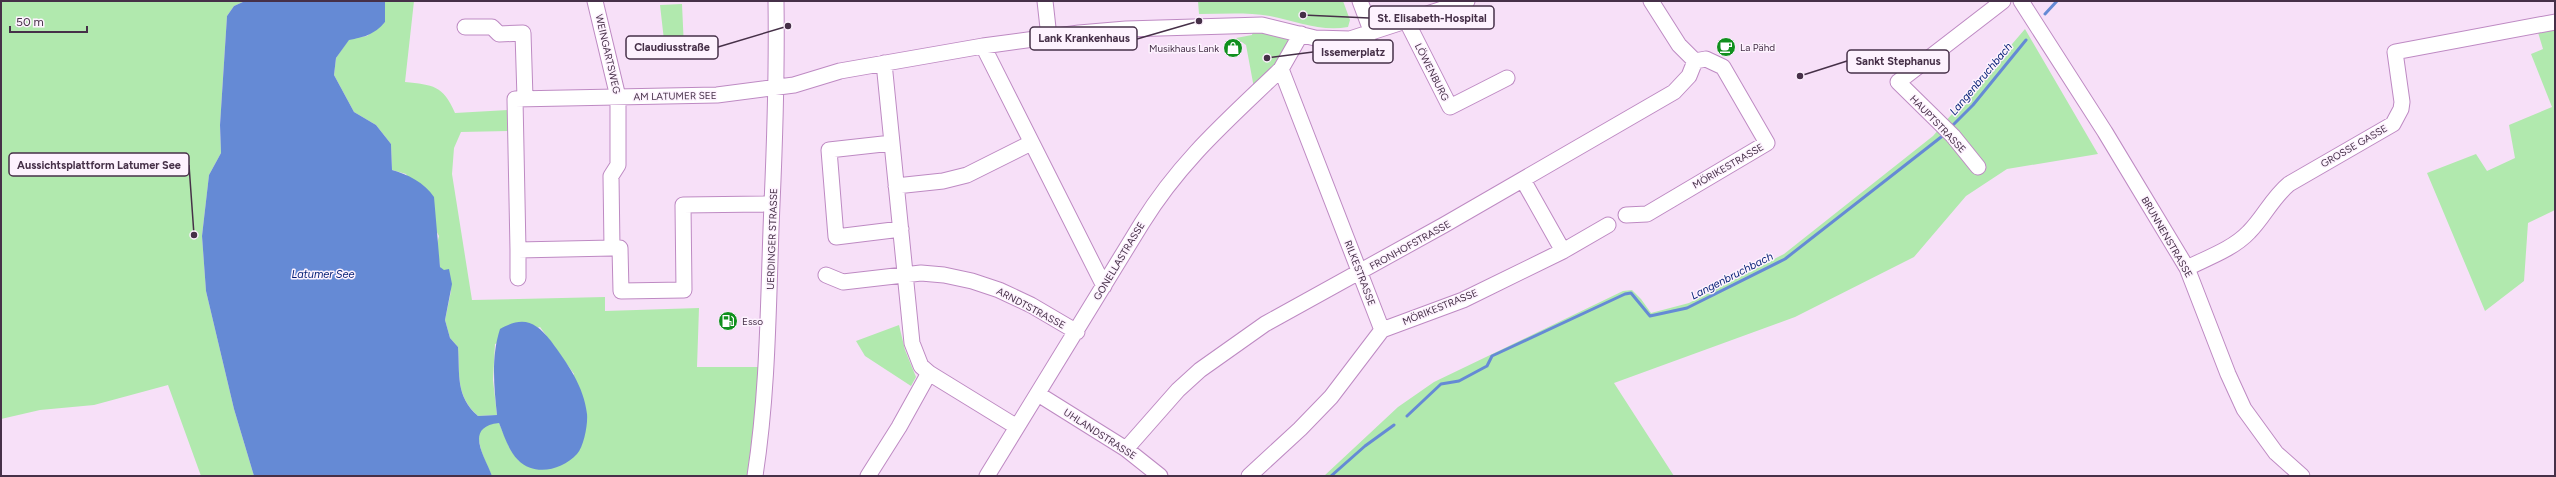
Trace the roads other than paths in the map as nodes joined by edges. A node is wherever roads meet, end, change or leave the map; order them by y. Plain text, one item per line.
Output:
1 (595, 1) edge
2 (776, 1) edge
3 (1045, 1) edge
4 (1360, 1) edge
5 (1467, 1) edge
6 (1651, 1) edge
7 (2003, 1) edge
8 (2021, 1) edge
9 (1407, 22) junction
10 (2555, 22) edge
11 (465, 27) dead end
12 (1301, 34) junction
13 (1372, 34) junction
14 (1049, 37) junction
15 (983, 46) junction
16 (1693, 57) junction
17 (884, 63) junction
18 (1281, 69) junction
19 (1507, 78) dead end
20 (777, 88) junction
21 (618, 97) junction
22 (525, 98) junction
23 (892, 143) junction
24 (1032, 143) junction
25 (1978, 167) dead end
26 (1523, 180) junction
27 (896, 186) junction
28 (772, 204) junction
29 (1626, 215) dead end
30 (1608, 225) dead end
31 (901, 229) junction
32 (612, 248) junction
33 (518, 250) junction
34 (1563, 251) junction
35 (2186, 268) junction
36 (1360, 273) junction
37 (826, 274) dead end
38 (906, 274) junction
39 (518, 278) dead end
40 (1104, 286) junction
41 (1382, 330) junction
42 (1077, 332) junction
43 (929, 373) junction
44 (1038, 394) junction
45 (1017, 427) junction
46 (1126, 449) junction
47 (755, 476) edge
48 (868, 476) edge
49 (987, 476) edge
50 (1160, 476) edge
51 (1249, 476) edge
52 (2302, 476) edge

1 - 21 street, WEINGARTSWEG
2 - 20 street, UERDINGER STRASSE
3 - 14 street
4 - 13 street
5 - 9 street
6 - 16 street
7 - 25 street, HAUPTSTRASSE
8 - 35 street, BRUNNENSTRASSE
9 - 13 street
9 - 19 street, LÖWENBURG
10 - 35 street, GROSSE GASSE
11 - 22 street
12 - 13 street
12 - 14 street, AM LATUMER SEE
12 - 18 street
14 - 15 street, AM LATUMER SEE
15 - 17 street, AM LATUMER SEE
15 - 24 street
16 - 26 street, FRONHOFSTRASSE
16 - 29 street, MÖRIKESTRASSE
17 - 20 street, AM LATUMER SEE
17 - 23 street
18 - 36 street, RILKESTRASSE
18 - 40 street, GONELLASTRASSE
20 - 21 street, AM LATUMER SEE
20 - 28 street, UERDINGER STRASSE
21 - 22 street, AM LATUMER SEE
21 - 32 street, WEINGARTSWEG
22 - 33 street
23 - 27 street
23 - 31 street
24 - 27 street
24 - 40 street
26 - 34 street
26 - 36 street, FRONHOFSTRASSE
27 - 31 street
28 - 32 street
28 - 47 street, UERDINGER STRASSE
30 - 34 street, MÖRIKESTRASSE
31 - 38 street
32 - 33 street
33 - 39 street
34 - 41 street, MÖRIKESTRASSE
35 - 52 street, BRUNNENSTRASSE
36 - 41 street, RILKESTRASSE
36 - 46 street, FRONHOFSTRASSE
37 - 38 street, ARNDTSTRASSE
38 - 42 street, ARNDTSTRASSE
38 - 43 street
40 - 42 street, GONELLASTRASSE
41 - 51 street
42 - 44 street, GONELLASTRASSE
43 - 45 street
43 - 48 street
44 - 45 street, GONELLASTRASSE
44 - 46 street, UHLANDSTRASSE
45 - 49 street, GONELLASTRASSE
46 - 50 street, UHLANDSTRASSE

